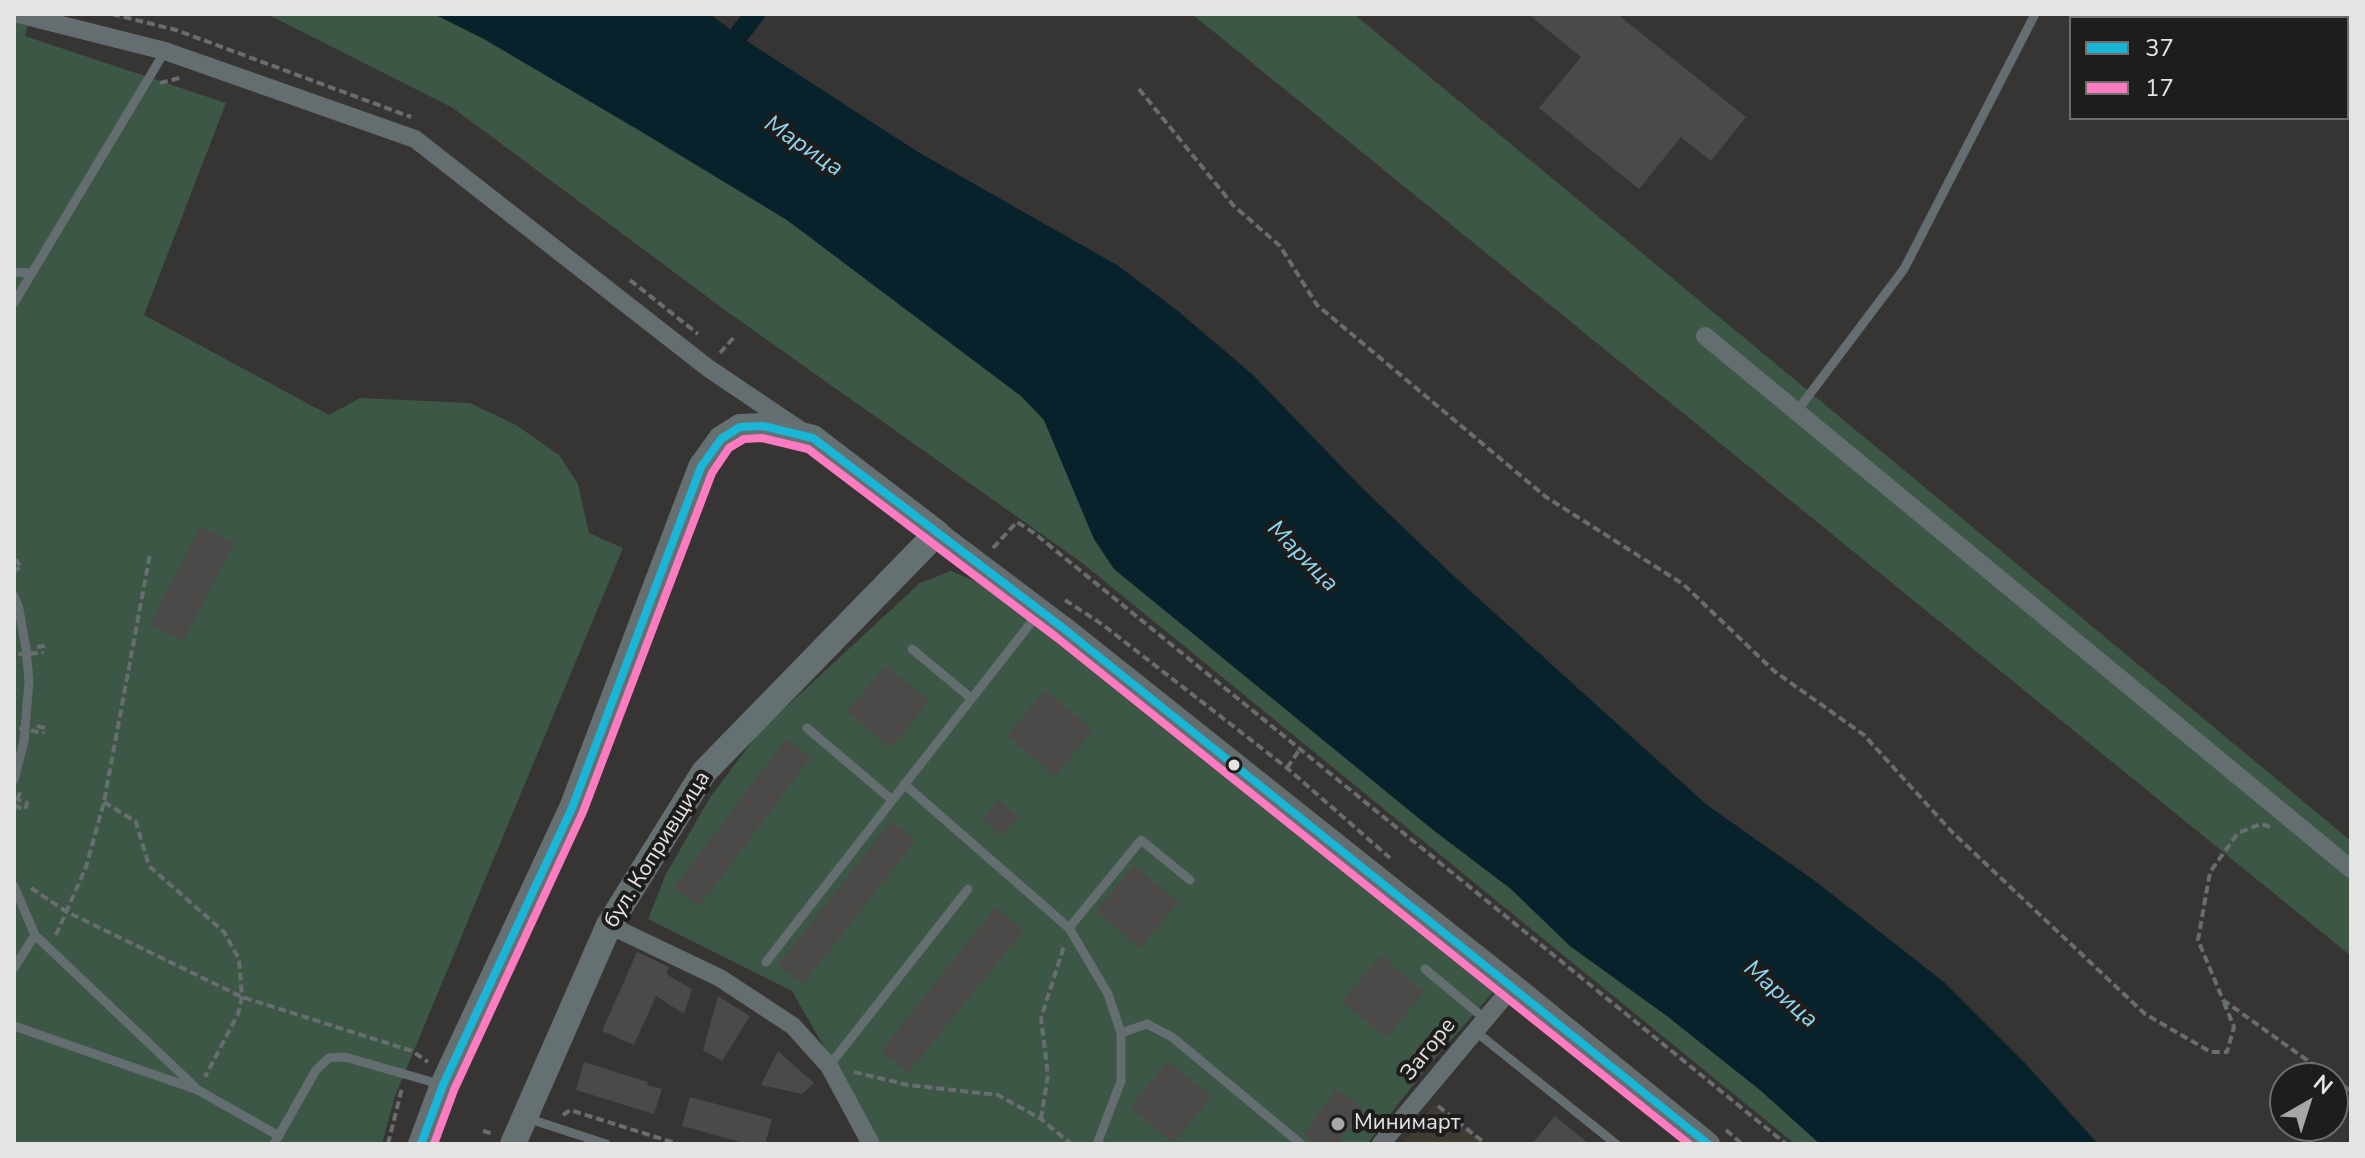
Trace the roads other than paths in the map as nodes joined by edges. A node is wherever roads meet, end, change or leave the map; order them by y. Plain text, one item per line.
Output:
1 (18, 14) edge
2 (2035, 14) edge
3 (165, 51) junction
4 (14, 272) edge
5 (32, 273) junction
6 (14, 303) edge
7 (1705, 336) dead end
8 (1797, 411) junction
9 (813, 438) junction
10 (937, 533) junction
11 (14, 596) edge
12 (1040, 611) junction
13 (912, 649) dead end
14 (971, 698) junction
15 (807, 728) dead end
16 (14, 780) edge
17 (904, 784) junction
18 (892, 800) junction
19 (2351, 869) edge
20 (1190, 880) dead end
21 (14, 886) edge
22 (968, 889) dead end
23 (609, 925) junction
24 (1069, 928) junction
25 (35, 935) junction
26 (766, 962) dead end
27 (14, 968) edge
28 (1425, 969) dead end
29 (1513, 986) junction
30 (1480, 1025) junction
31 (14, 1026) edge
32 (1121, 1033) junction
33 (829, 1066) junction
34 (443, 1085) junction
35 (198, 1090) junction
36 (523, 1117) junction
37 (276, 1140) edge
38 (421, 1144) edge
39 (513, 1144) edge
40 (606, 1144) edge
41 (871, 1144) edge
42 (1097, 1144) edge
43 (1301, 1144) edge
44 (1381, 1144) edge
45 (1616, 1144) edge
46 (1708, 1144) edge

1 - 3 street
2 - 8 lane
3 - 5 lane
3 - 9 street
4 - 5 lane
5 - 6 lane
7 - 8 street
8 - 19 street
9 - 10 main road
9 - 34 main road
10 - 12 street
10 - 23 main road, бул. Копривщица
11 - 16 lane
12 - 14 lane
12 - 29 street
13 - 14 lane
14 - 17 lane
15 - 18 lane
17 - 18 lane
17 - 24 lane
18 - 26 lane
20 - 24 lane
21 - 25 lane
22 - 33 lane
23 - 33 street
23 - 36 main road, бул. Копривщица
24 - 32 lane
25 - 27 lane
25 - 35 lane
28 - 30 lane
29 - 30 street, Загоре
29 - 46 street
30 - 44 street, Загоре
30 - 45 lane
31 - 35 lane
32 - 42 lane
32 - 43 lane
33 - 41 street
34 - 37 lane
34 - 38 main road
35 - 37 lane
36 - 39 main road, бул. Копривщица
36 - 40 lane

